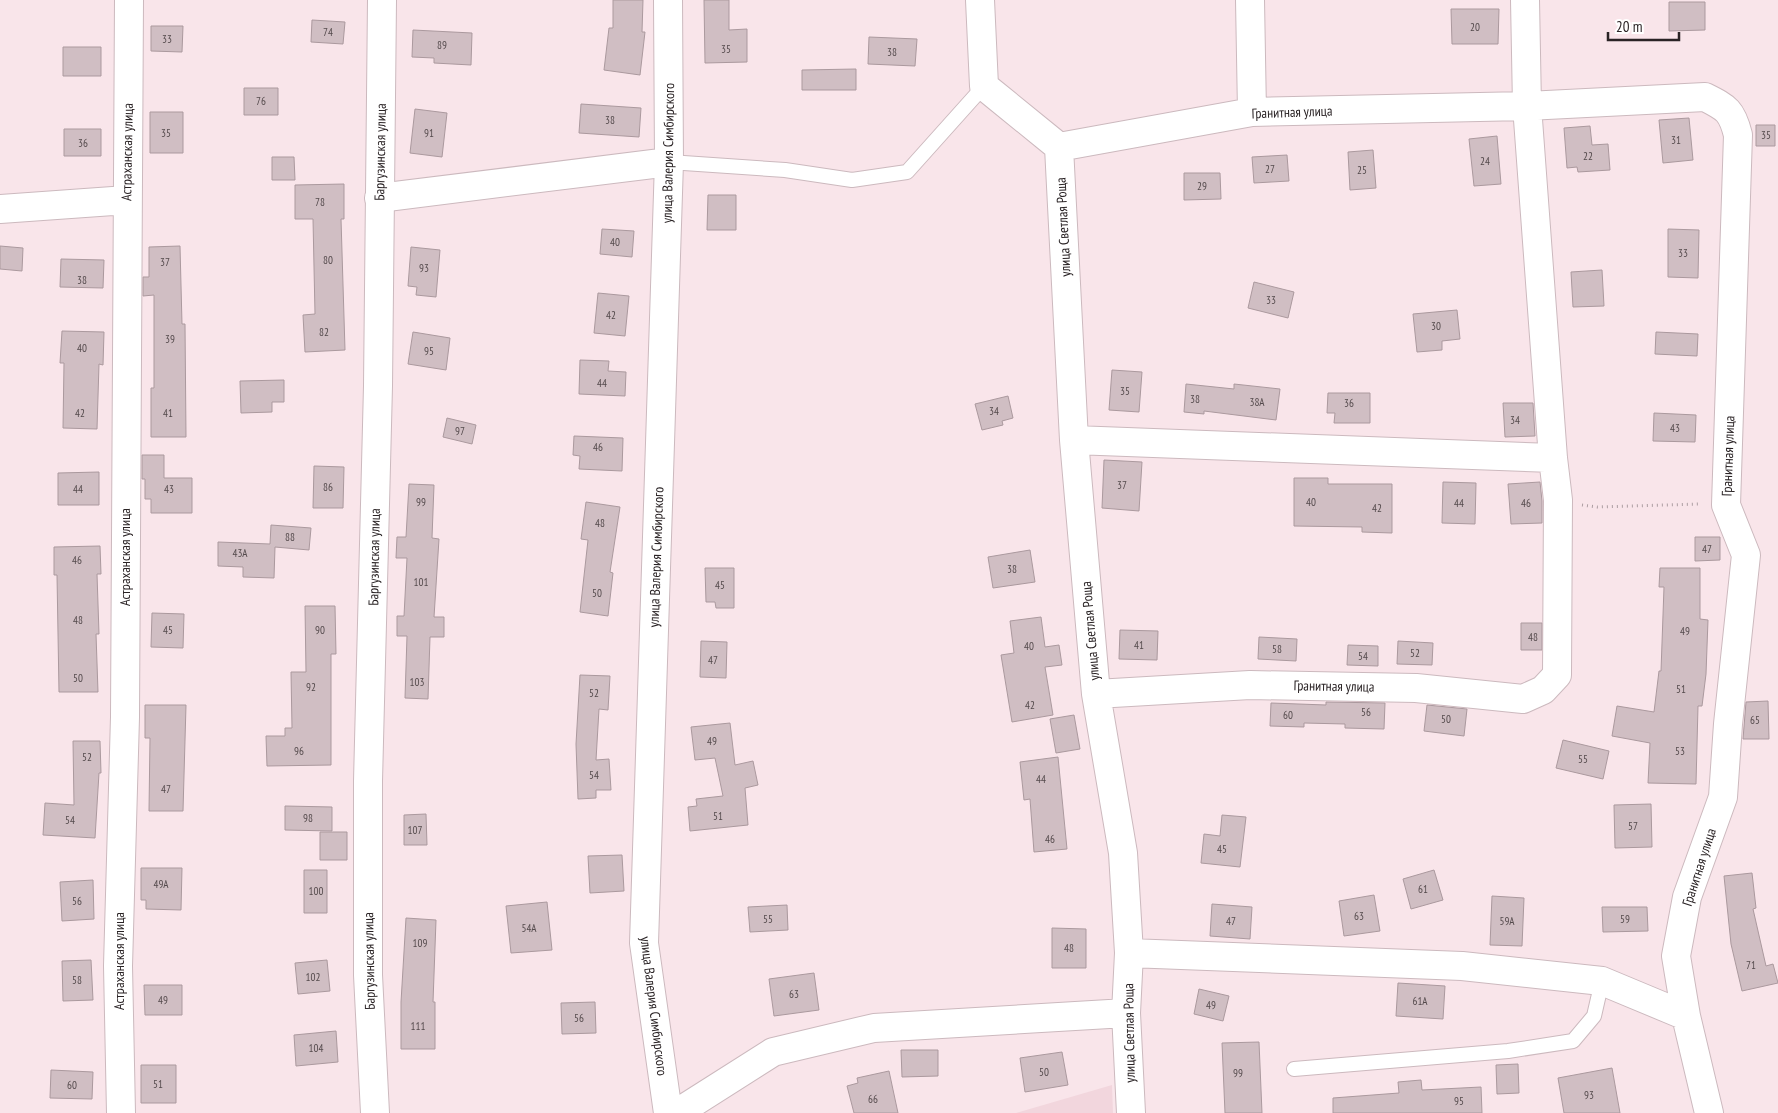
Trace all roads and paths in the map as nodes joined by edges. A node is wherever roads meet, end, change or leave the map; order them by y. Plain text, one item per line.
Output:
1 (129, 0) edge
2 (382, 0) edge
3 (668, 0) edge
4 (980, 0) edge
5 (1250, 0) edge
6 (1524, 0) edge
7 (984, 86) junction
8 (1527, 106) junction
9 (1252, 112) junction
10 (1059, 147) junction
11 (669, 162) junction
12 (379, 198) junction
13 (127, 200) junction
14 (0, 209) edge
15 (1074, 440) junction
16 (1553, 458) junction
17 (1558, 500) junction
18 (1726, 505) junction
19 (1096, 694) junction
20 (1130, 953) junction
21 (1602, 981) junction
22 (1126, 1014) junction
23 (1686, 1016) junction
24 (1294, 1069) dead end
25 (121, 1113) edge
26 (376, 1113) edge
27 (668, 1113) edge
28 (677, 1113) edge
29 (1131, 1113) edge
30 (1709, 1113) edge

1 - 13 street, Астраханская улица
2 - 12 street, Баргузинская улица
3 - 11 street, улица Валерия Симбирского
4 - 7 street
5 - 9 street
6 - 8 street, Гранитная улица
7 - 10 street
7 - 11 lane
8 - 9 street, Гранитная улица
8 - 16 street, Гранитная улица
8 - 18 street, Гранитная улица
9 - 10 street, Гранитная улица
10 - 15 street, улица Светлая Роща
11 - 12 street
11 - 27 street, улица Валерия Симбирского
12 - 26 street, Баргузинская улица
13 - 14 street
13 - 25 street, Астраханская улица
15 - 16 street
15 - 19 street, улица Светлая Роща
16 - 17 street, Гранитная улица
17 - 18 path
17 - 19 street, Гранитная улица
18 - 23 street, Гранитная улица
19 - 20 street, улица Светлая Роща
20 - 21 street
20 - 22 street, улица Светлая Роща
21 - 23 street
21 - 24 lane
22 - 28 street
22 - 29 street, улица Светлая Роща
23 - 30 street, Гранитная улица

